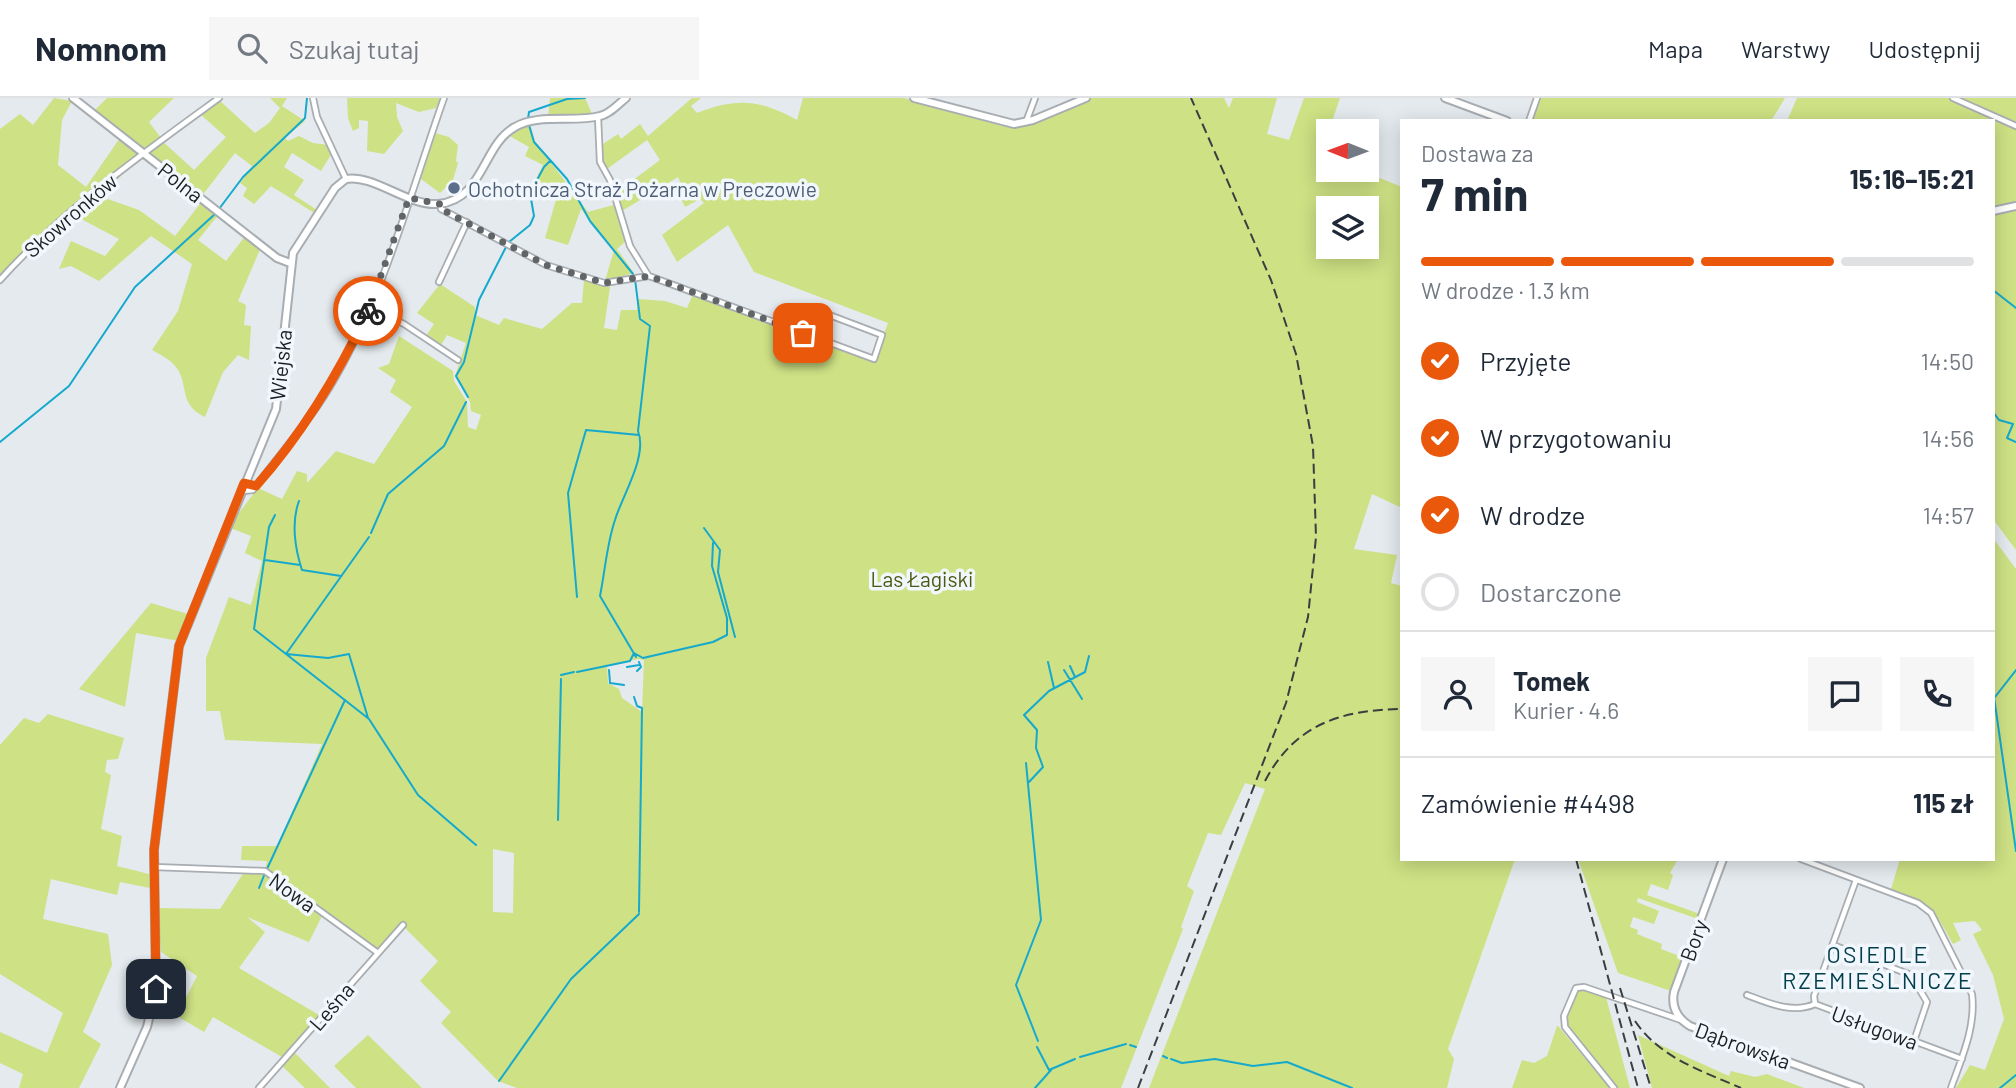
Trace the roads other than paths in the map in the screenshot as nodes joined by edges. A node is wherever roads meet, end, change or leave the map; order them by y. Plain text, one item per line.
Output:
1 (73, 98) edge
2 (219, 98) edge
3 (313, 98) edge
4 (443, 98) edge
5 (626, 98) edge
6 (914, 98) edge
7 (1035, 98) edge
8 (1086, 98) edge
9 (1445, 98) edge
10 (1537, 98) edge
11 (1953, 98) edge
12 (598, 117) junction
13 (1502, 119) edge
14 (1531, 119) edge
15 (1026, 122) junction
16 (2016, 126) edge
17 (142, 152) junction
18 (346, 179) junction
19 (409, 198) junction
20 (440, 204) junction
21 (2016, 206) edge
22 (1995, 211) edge
23 (467, 222) junction
24 (290, 263) junction
25 (649, 276) junction
26 (0, 280) edge
27 (439, 282) dead end
28 (370, 307) junction
29 (818, 311) dead end
30 (458, 360) dead end
31 (243, 487) junction
32 (1722, 861) edge
33 (1806, 861) edge
34 (153, 867) junction
35 (1856, 880) junction
36 (403, 925) dead end
37 (1833, 946) junction
38 (377, 953) junction
39 (1747, 995) dead end
40 (1815, 1004) junction
41 (1674, 1007) junction
42 (1667, 1017) junction
43 (1681, 1020) junction
44 (1914, 1041) junction
45 (1962, 1059) junction
46 (120, 1088) edge
47 (259, 1088) edge
48 (1614, 1088) edge
49 (1860, 1088) edge
50 (1951, 1088) edge

1 - 17 street, Polna
2 - 17 street, Skowronków
3 - 18 street
4 - 19 street
5 - 12 street
6 - 15 street
7 - 15 street
8 - 15 street
9 - 13 street
10 - 14 street
11 - 16 street
12 - 20 street
12 - 25 street
17 - 24 street, Polna
17 - 26 street, Skowronków
18 - 19 street
18 - 24 street, Wiejska
19 - 20 street
19 - 28 street
20 - 23 street
21 - 22 street
23 - 25 street
23 - 27 street
24 - 31 street, Wiejska
25 - 29 street
28 - 30 street
28 - 31 street
31 - 34 street, Wiejska
32 - 41 street, Bory
33 - 35 street
34 - 38 street, Nowa
34 - 46 street, Wiejska
35 - 37 street
35 - 45 street
36 - 38 street, Leśna
37 - 40 street
37 - 44 street
38 - 47 street, Leśna
39 - 40 street, Usługowa
40 - 44 street, Usługowa
41 - 42 street, Dąbrowska
41 - 43 street
42 - 43 street, Dąbrowska
42 - 48 street, Dąbrowska
43 - 49 street, Dąbrowska
44 - 45 street, Usługowa
45 - 50 street

